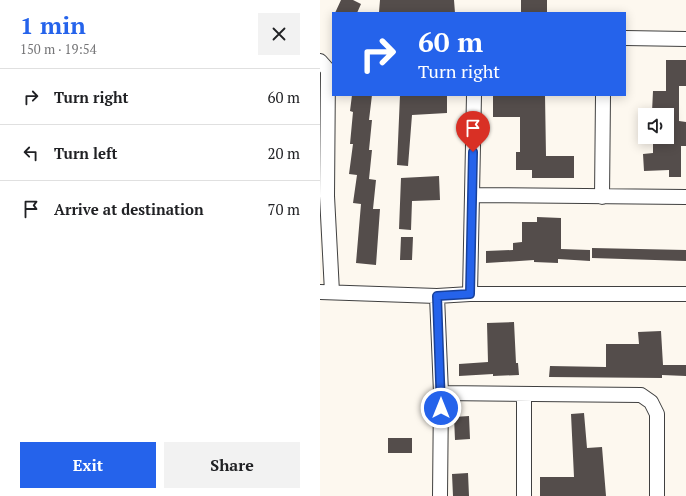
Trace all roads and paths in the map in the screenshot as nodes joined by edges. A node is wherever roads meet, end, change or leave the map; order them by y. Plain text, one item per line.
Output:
1 (626, 38) edge
2 (686, 39) edge
3 (320, 61) edge
4 (474, 96) edge
5 (603, 96) edge
6 (473, 195) junction
7 (324, 196) edge
8 (602, 197) junction
9 (686, 197) edge
10 (326, 292) edge
11 (470, 294) junction
12 (686, 294) edge
13 (437, 296) junction
14 (441, 393) junction
15 (524, 394) junction
16 (440, 496) edge
17 (524, 496) edge
18 (657, 496) edge

1 - 2 street
3 - 7 street
4 - 6 street
5 - 8 street
6 - 8 street
6 - 11 street
7 - 10 street
8 - 9 street
10 - 13 street
11 - 12 street
11 - 13 street
13 - 14 street
14 - 15 street
14 - 16 street
15 - 17 street
15 - 18 street

